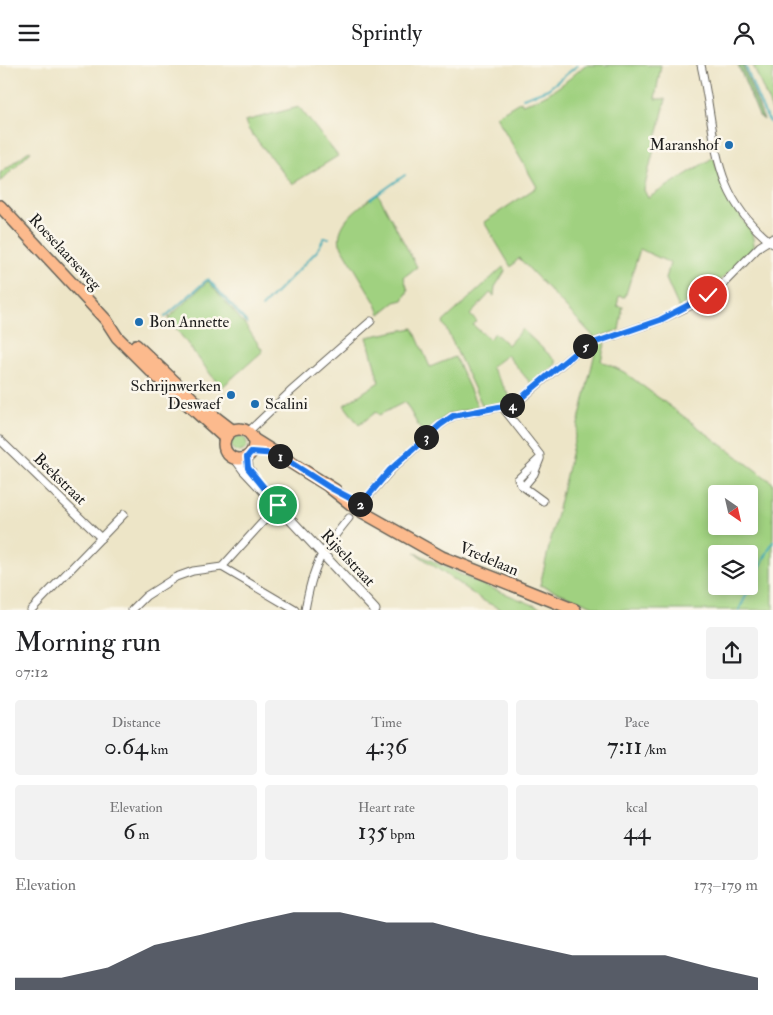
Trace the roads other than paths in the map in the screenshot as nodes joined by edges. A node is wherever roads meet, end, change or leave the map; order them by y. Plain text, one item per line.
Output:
1 (701, 65) edge
2 (0, 206) edge
3 (771, 241) edge
4 (371, 321) dead end
5 (503, 408) junction
6 (228, 434) junction
7 (251, 435) junction
8 (0, 440) edge
9 (277, 454) junction
10 (245, 456) junction
11 (543, 501) dead end
12 (278, 505) junction
13 (359, 506) junction
14 (124, 514) dead end
15 (349, 518) dead end
16 (101, 538) junction
17 (322, 551) junction
18 (222, 567) junction
19 (32, 610) edge
20 (132, 610) edge
21 (295, 610) edge
22 (305, 610) edge
23 (376, 610) edge
24 (576, 610) edge

1 - 3 street
2 - 6 main road, Roeselaarseweg
3 - 5 street
4 - 7 street
5 - 11 street
5 - 13 street
6 - 7 main road
6 - 10 main road
7 - 9 main road, Vredelaan
7 - 10 main road
8 - 16 street, Beekstraat
9 - 10 main road, Vredelaan
9 - 13 main road, Vredelaan
10 - 12 street, Rijselstraat
12 - 17 street, Rijselstraat
12 - 18 street
13 - 24 main road, Vredelaan
14 - 16 street
15 - 17 street
16 - 19 street
17 - 22 street
17 - 23 street, Rijselstraat
18 - 20 street
18 - 21 street

